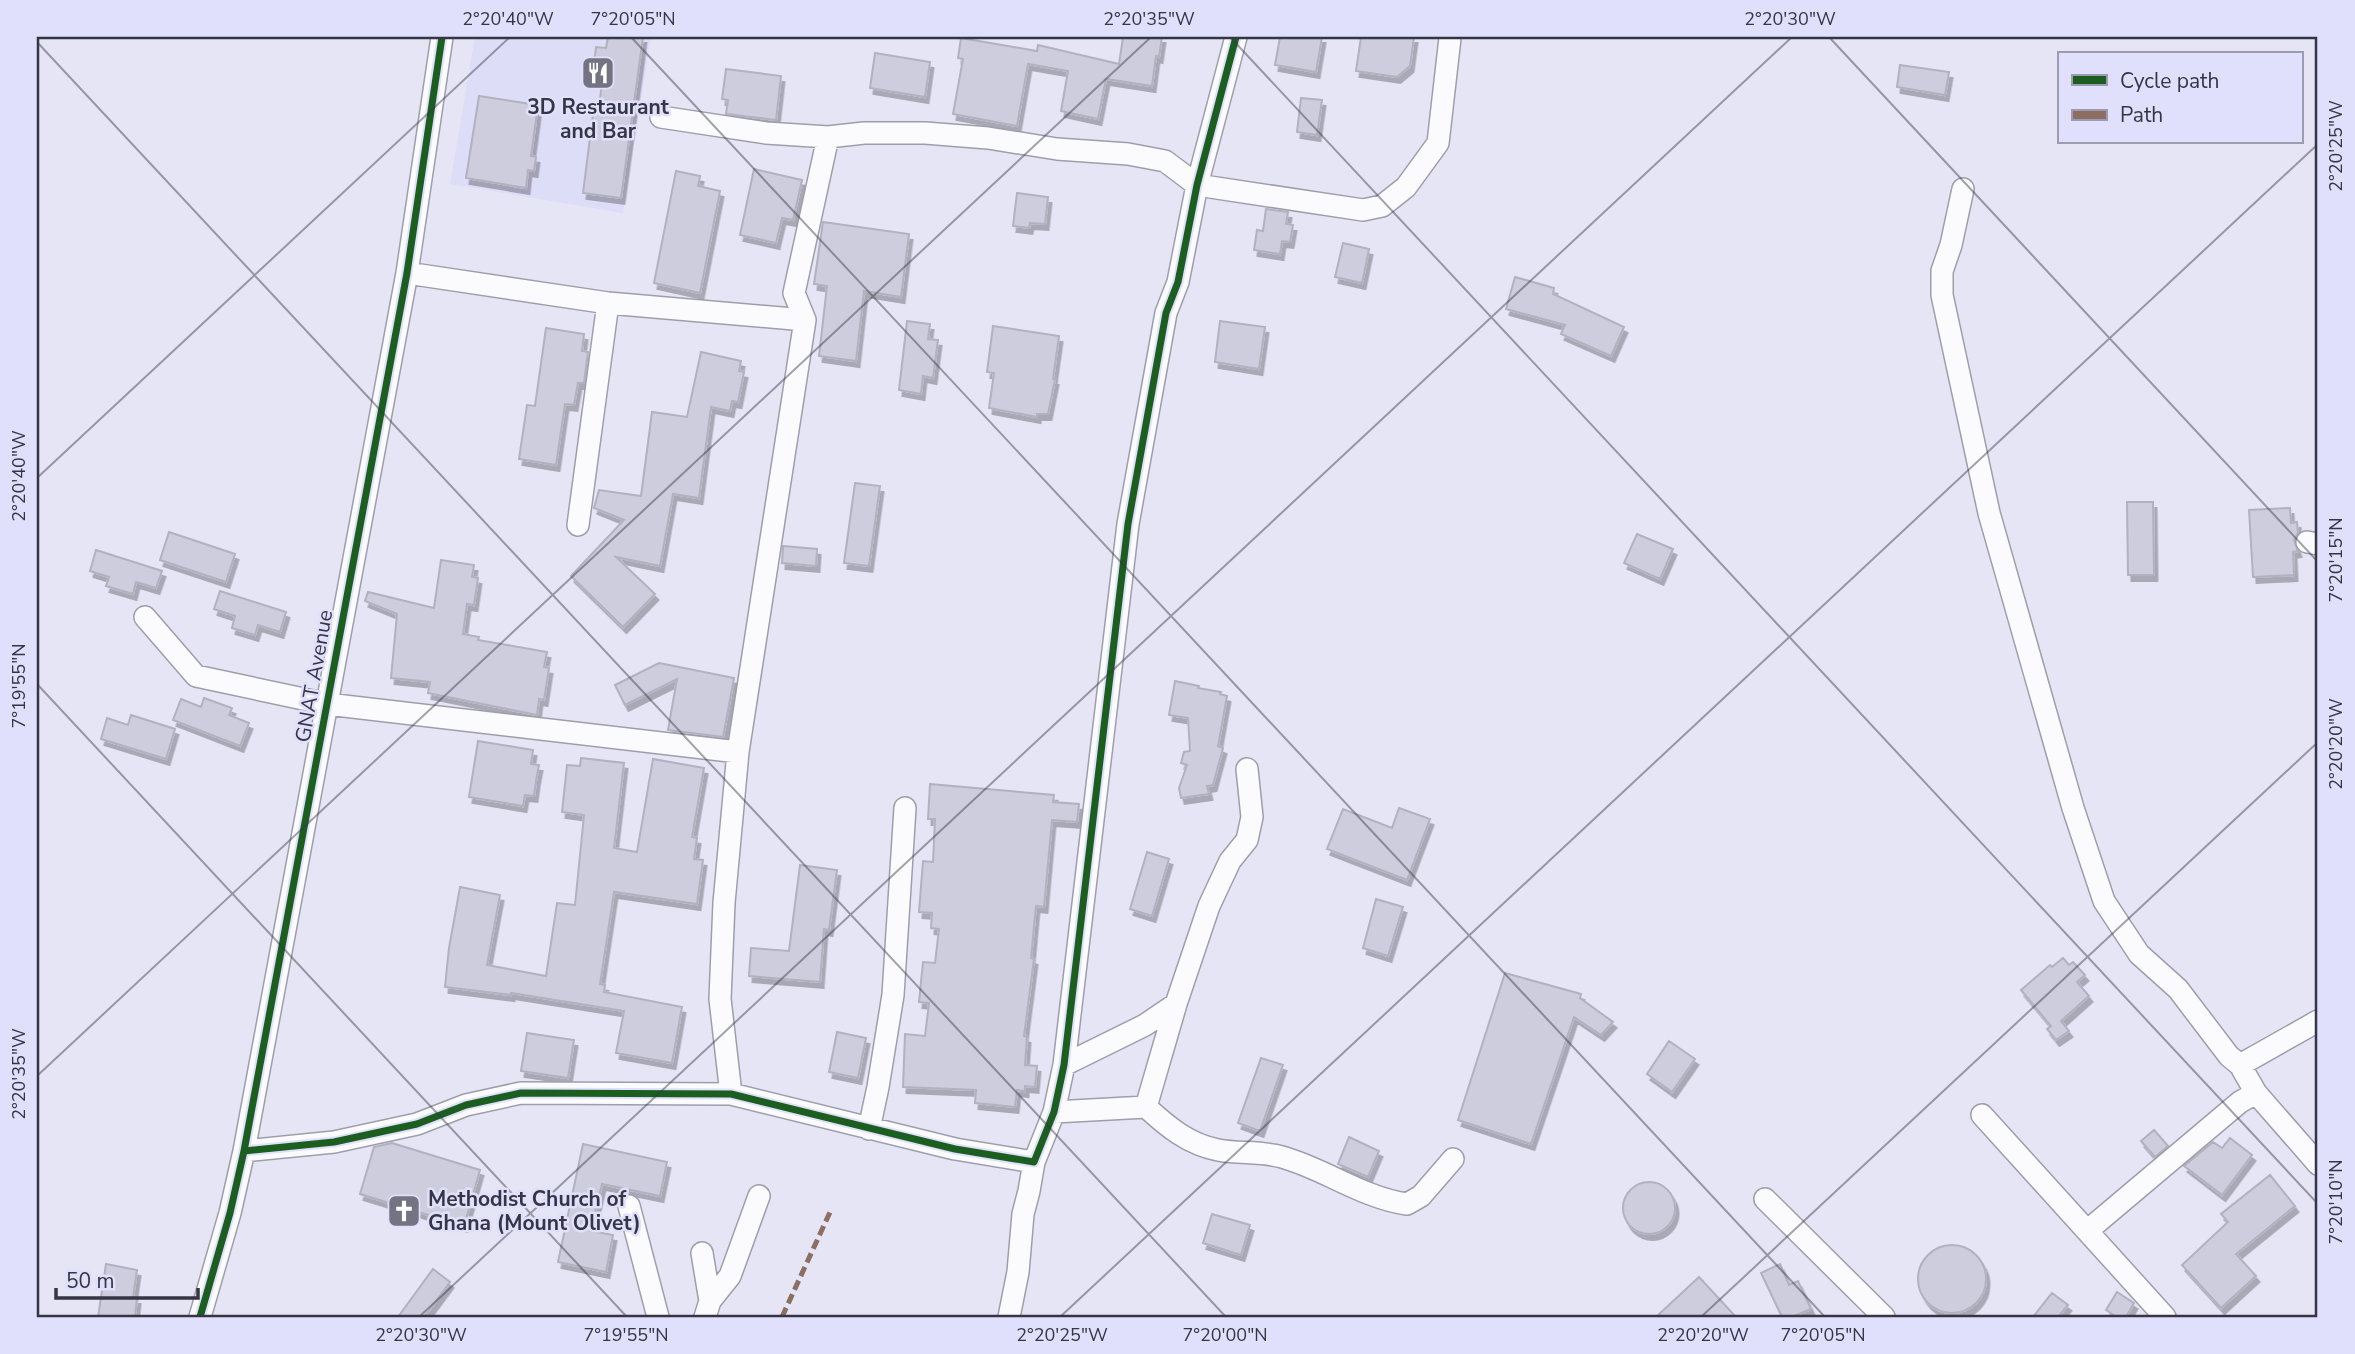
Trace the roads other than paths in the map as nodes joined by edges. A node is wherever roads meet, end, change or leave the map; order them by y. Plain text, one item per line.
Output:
1 (442, 37) edge
2 (1236, 37) edge
3 (1450, 38) dead end
4 (661, 117) dead end
5 (828, 137) junction
6 (1197, 184) junction
7 (1963, 189) dead end
8 (407, 273) junction
9 (608, 303) junction
10 (805, 320) junction
11 (578, 525) dead end
12 (145, 617) dead end
13 (327, 704) junction
14 (738, 752) junction
15 (1247, 769) dead end
16 (905, 808) dead end
17 (1176, 1003) junction
18 (2318, 1021) edge
19 (1064, 1065) junction
20 (2240, 1065) junction
21 (2256, 1093) junction
22 (731, 1094) junction
23 (1146, 1108) junction
24 (1054, 1112) junction
25 (1982, 1115) dead end
26 (869, 1129) junction
27 (244, 1151) junction
28 (1453, 1158) dead end
29 (1034, 1162) junction
30 (2318, 1164) edge
31 (759, 1196) dead end
32 (1765, 1199) dead end
33 (629, 1206) dead end
34 (2087, 1231) junction
35 (702, 1253) dead end
36 (707, 1309) edge
37 (200, 1317) edge
38 (658, 1317) edge
39 (1009, 1317) edge
40 (1884, 1317) edge
41 (2165, 1317) edge

1 - 8 street, GNAT Avenue
2 - 6 street
3 - 6 street
4 - 5 street
5 - 6 street
5 - 10 street
6 - 19 street
7 - 20 street
8 - 9 street
8 - 13 street, GNAT Avenue
9 - 10 street
9 - 11 street
10 - 14 street
12 - 13 street
13 - 14 street
13 - 27 street, GNAT Avenue
14 - 22 street
15 - 17 street
16 - 26 street
17 - 19 street
17 - 23 street
18 - 20 street
19 - 24 street
20 - 21 street
21 - 30 street
21 - 34 street
22 - 26 street
22 - 27 street
23 - 24 street
23 - 28 street
24 - 29 street
25 - 34 street
26 - 29 street
27 - 37 street, GNAT Avenue
29 - 39 street
31 - 36 street
32 - 40 street
33 - 38 street
34 - 41 street
35 - 36 street

